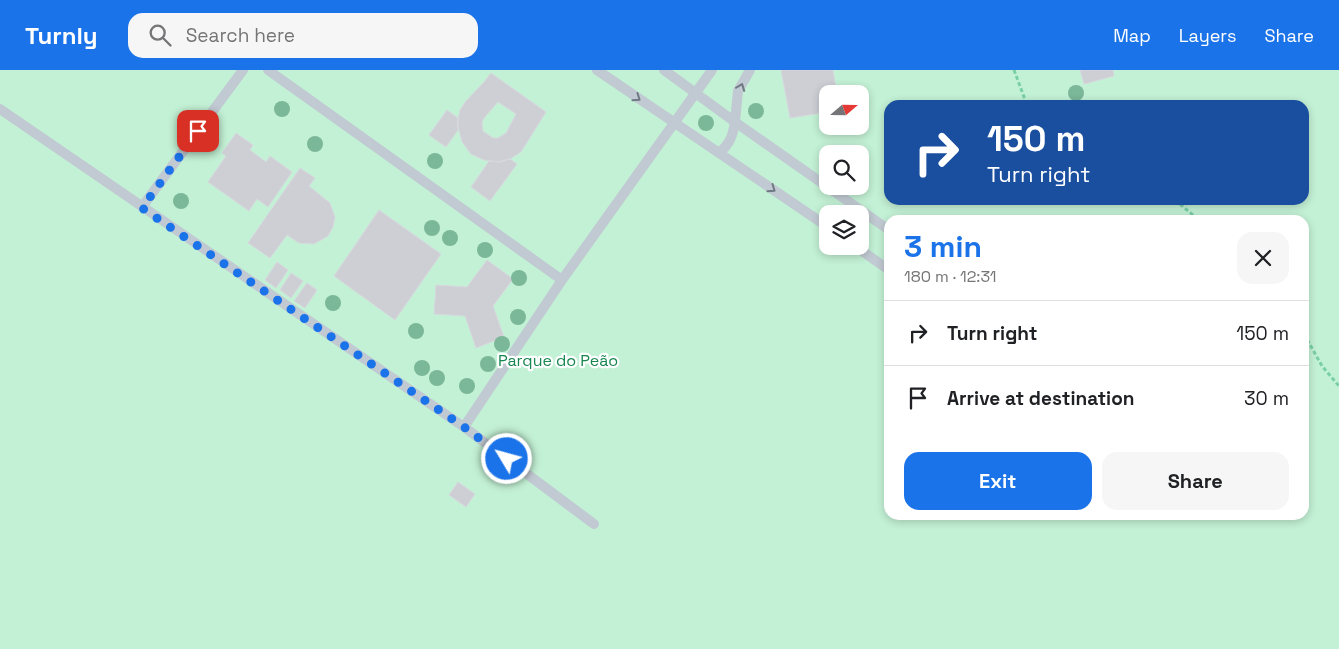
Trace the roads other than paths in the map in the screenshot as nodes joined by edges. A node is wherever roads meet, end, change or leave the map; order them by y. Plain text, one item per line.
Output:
1 (243, 70) edge
2 (268, 70) edge
3 (597, 70) edge
4 (664, 70) edge
5 (712, 70) edge
6 (750, 70) edge
7 (695, 93) junction
8 (0, 109) edge
9 (735, 122) junction
10 (674, 123) junction
11 (719, 153) junction
12 (142, 208) junction
13 (819, 222) edge
14 (884, 226) edge
15 (868, 255) edge
16 (884, 266) edge
17 (562, 280) junction
18 (464, 427) junction
19 (594, 524) dead end

1 - 12 lane
2 - 17 lane
3 -> 10 lane
4 - 7 lane
5 - 7 lane
9 -> 6 lane
7 - 9 lane
7 - 10 lane
8 - 12 lane
9 - 11 lane
9 - 14 lane
10 - 11 lane
10 - 17 lane
11 -> 13 lane
12 - 18 lane
15 - 16 lane
17 - 18 lane
18 - 19 lane

